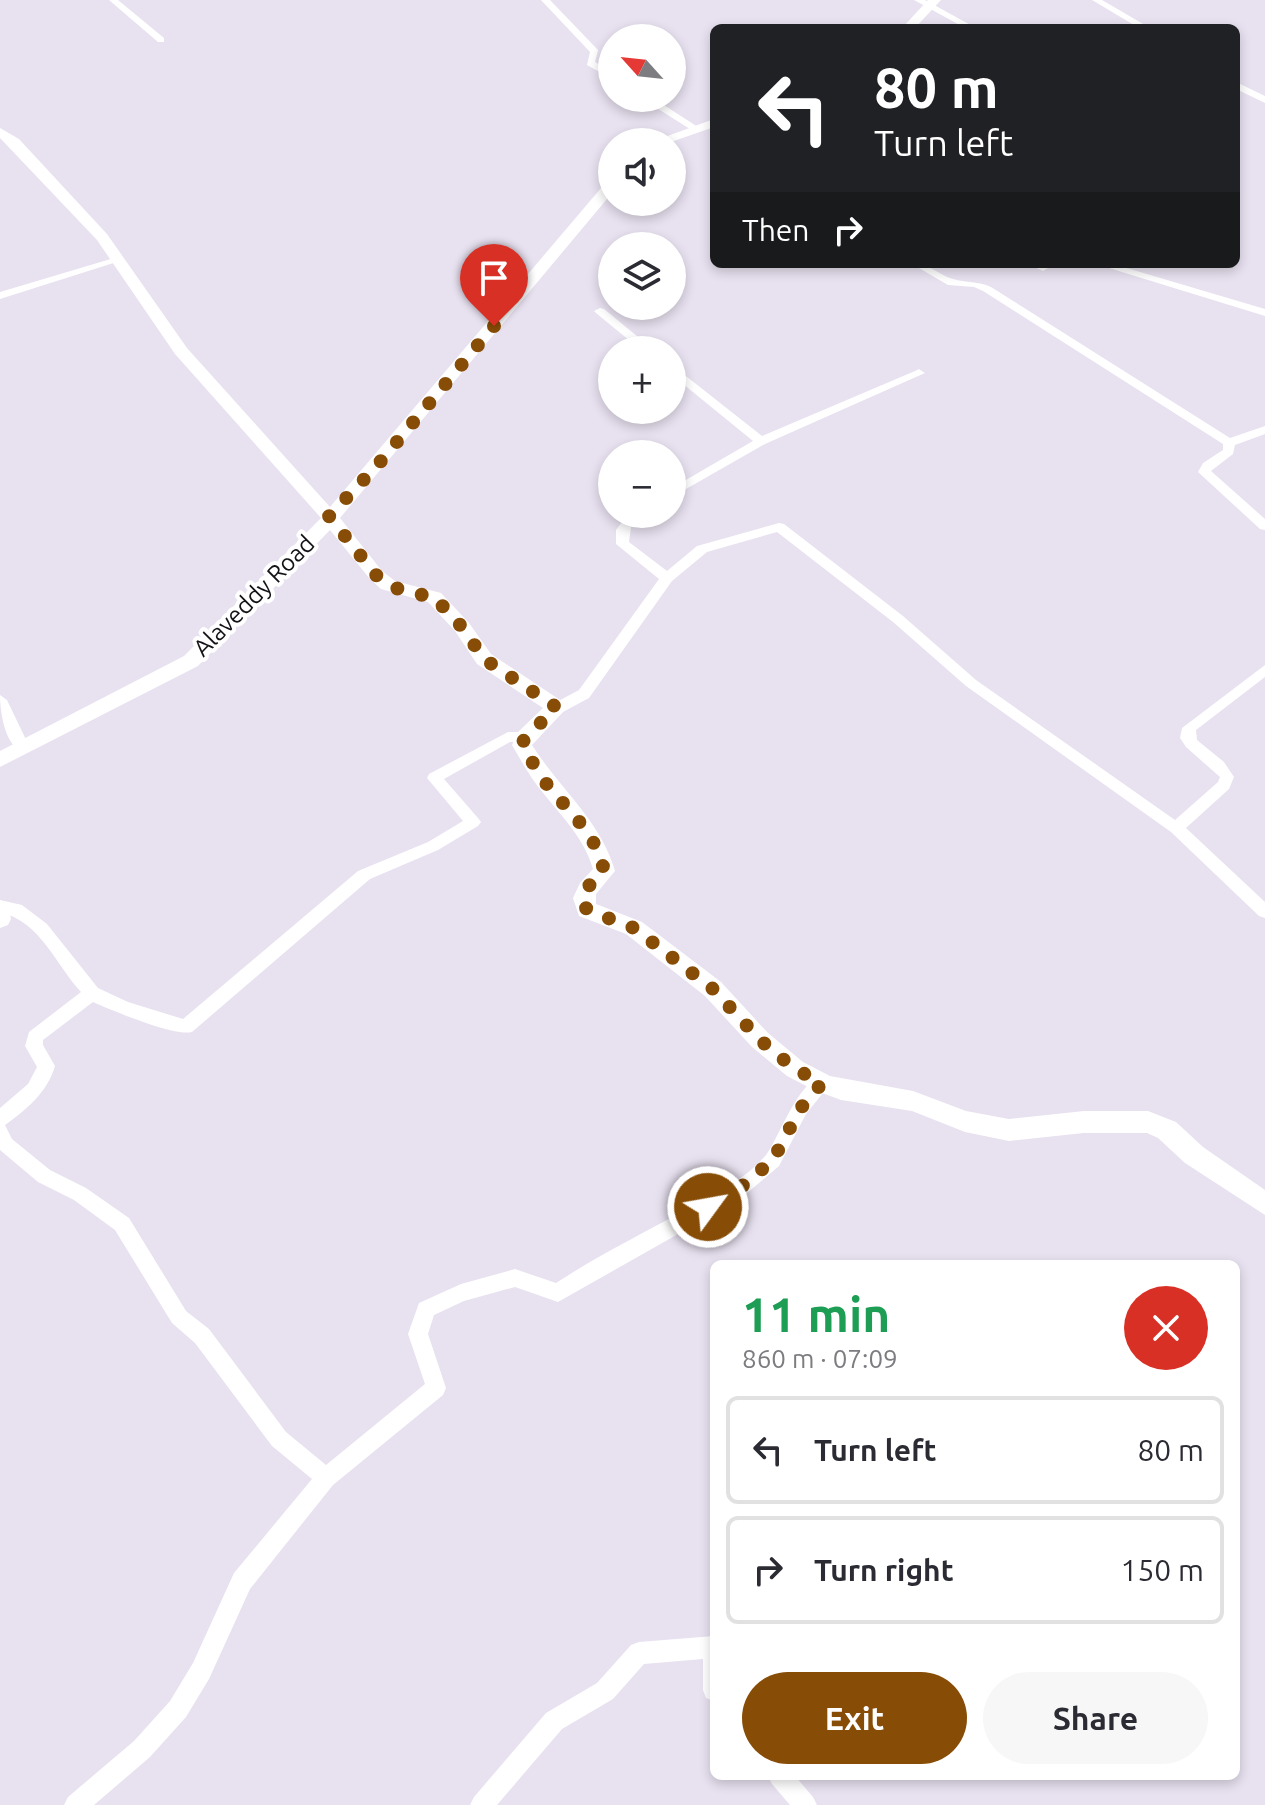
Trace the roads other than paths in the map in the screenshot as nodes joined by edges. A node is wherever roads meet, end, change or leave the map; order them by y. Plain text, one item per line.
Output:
1 (113, 0) edge
2 (545, 0) edge
3 (1096, 0) edge
4 (927, 2) edge
5 (911, 24) edge
6 (965, 24) edge
7 (1139, 24) edge
8 (161, 40) dead end
9 (598, 68) edge
10 (1240, 87) edge
11 (1265, 100) edge
12 (669, 112) edge
13 (710, 124) edge
14 (696, 129) junction
15 (0, 132) edge
16 (686, 132) edge
17 (598, 201) edge
18 (118, 260) junction
19 (924, 268) edge
20 (1114, 268) edge
21 (0, 296) edge
22 (1265, 313) edge
23 (611, 320) edge
24 (631, 336) edge
25 (919, 373) dead end
26 (686, 380) edge
27 (1265, 430) edge
28 (761, 441) junction
29 (1229, 443) junction
30 (686, 485) edge
31 (329, 516) junction
32 (1265, 526) edge
33 (623, 528) edge
34 (667, 578) junction
35 (1265, 670) edge
36 (0, 700) edge
37 (556, 709) junction
38 (525, 737) junction
39 (23, 748) junction
40 (0, 760) edge
41 (1176, 828) junction
42 (0, 908) edge
43 (1265, 912) edge
44 (0, 919) edge
45 (92, 993) junction
46 (822, 1083) junction
47 (0, 1119) edge
48 (0, 1131) edge
49 (1265, 1204) edge
50 (326, 1478) junction
51 (710, 1647) edge
52 (783, 1780) edge
53 (76, 1805) edge
54 (482, 1805) edge
55 (805, 1805) edge

1 - 8 street
2 - 9 street
3 - 7 street
4 - 5 street
4 - 6 street
10 - 11 street
12 - 14 street
13 - 14 street
14 - 16 street
15 - 18 street
17 - 31 street, Alaveddy Road
18 - 21 street
18 - 31 street
19 - 29 street
20 - 22 street
23 - 24 street
25 - 28 street
26 - 28 street
27 - 29 street
28 - 30 street
29 - 32 street
31 - 37 street
31 - 39 street, Alaveddy Road
33 - 34 street
34 - 37 street
34 - 41 street
35 - 41 street
36 - 39 street
37 - 38 street
38 - 45 street
38 - 46 street
39 - 40 street, Alaveddy Road
41 - 43 street
42 - 44 street
42 - 45 street
45 - 47 street
46 - 49 street
46 - 50 street
48 - 50 street
50 - 53 street
51 - 54 street
52 - 55 street

